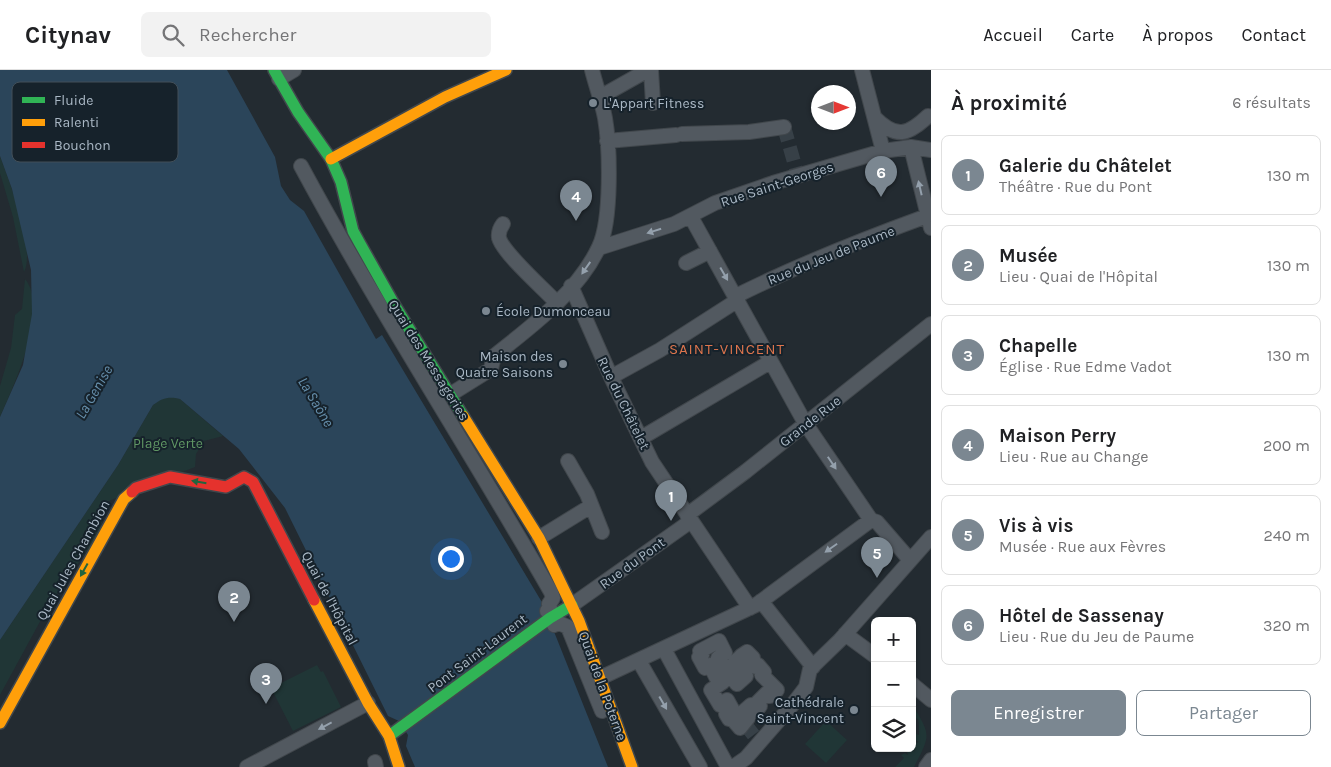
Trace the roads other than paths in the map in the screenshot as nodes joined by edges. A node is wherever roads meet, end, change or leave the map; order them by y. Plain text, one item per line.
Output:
1 (294, 70) edge
2 (506, 70) edge
3 (592, 70) edge
4 (649, 70) edge
5 (862, 70) edge
6 (276, 74) edge
7 (474, 76) edge
8 (600, 97) junction
9 (653, 103) dead end
10 (928, 116) dead end
11 (875, 118) junction
12 (784, 127) dead end
13 (607, 141) junction
14 (911, 147) junction
15 (931, 150) edge
16 (883, 152) junction
17 (331, 159) junction
18 (301, 166) dead end
19 (691, 217) junction
20 (929, 222) edge
21 (503, 224) dead end
22 (598, 248) junction
23 (710, 251) junction
24 (686, 263) dead end
25 (572, 286) junction
26 (737, 298) junction
27 (556, 302) junction
28 (931, 324) edge
29 (770, 362) junction
30 (615, 375) junction
31 (451, 394) junction
32 (805, 423) junction
33 (645, 436) junction
34 (568, 461) dead end
35 (244, 477) joint
36 (591, 506) junction
37 (689, 518) junction
38 (871, 520) junction
39 (602, 532) dead end
40 (931, 537) edge
41 (539, 538) junction
42 (910, 560) junction
43 (572, 605) junction
44 (750, 607) junction
45 (556, 618) junction
46 (699, 634) junction
47 (842, 637) junction
48 (706, 648) junction
49 (664, 649) junction
50 (871, 654) edge
51 (639, 661) junction
52 (813, 667) junction
53 (600, 678) junction
54 (916, 687) edge
55 (931, 700) edge
56 (368, 703) junction
57 (0, 723) edge
58 (389, 736) junction
59 (754, 751) edge
60 (931, 760) edge
61 (246, 767) edge
62 (399, 767) edge
63 (624, 767) edge
64 (632, 767) edge
65 (700, 767) edge
66 (728, 767) edge
67 (733, 767) edge
68 (926, 767) edge

1 - 6 street
2 - 7 main road
3 - 8 street
4 - 8 street
4 - 9 street
5 - 11 street
6 - 17 main road, Quai des Messageries
7 - 17 main road
8 - 13 street
10 - 11 street
11 - 16 street
12 - 13 street
13 - 22 street
14 - 15 street, Rue Saint-Georges
14 - 16 street, Rue Saint-Georges
20 -> 14 street
16 - 19 street, Rue Saint-Georges
17 - 31 main road, Quai des Messageries
18 - 45 street, Quai des Messageries
19 -> 22 street, Rue Saint-Georges
19 - 23 street
20 - 26 street, Rue du Jeu de Paume
21 - 27 street
22 -> 25 street
23 - 24 street
23 -> 26 street
25 - 27 street
25 - 30 street, Rue du Châtelet
26 - 29 street
26 - 30 street, Rue du Jeu de Paume
27 - 31 street
28 - 32 street, Grande Rue
29 - 32 street
29 - 33 street
30 - 33 street, Rue du Châtelet
31 - 41 main road, Quai des Messageries
32 - 37 street, Grande Rue
32 -> 38 street
33 - 37 street, Rue du Châtelet
34 - 36 street
35 - 56 main road, Quai de l'Hôpital
35 -> 57 main road, Quai Jules Chambion
36 - 39 street
36 - 41 street
37 - 43 street, Rue du Pont
37 - 44 street, Rue du Châtelet
38 - 42 street
38 -> 44 street
40 - 42 street
41 - 43 main road, Quai des Messageries
42 - 47 street
43 - 45 main road, Pont Saint-Laurent
43 - 53 main road, Quai de la Poterne
44 - 46 street
44 - 52 street, Rue du Châtelet
45 - 58 main road, Pont Saint-Laurent
45 - 63 street, Quai de la Poterne
46 - 48 street
46 - 49 street
47 - 50 street
47 - 52 street
48 - 48 street
49 - 51 street
49 - 66 street
51 - 53 street
51 -> 65 street
52 - 59 street
53 - 64 main road, Quai de la Poterne
54 - 55 street
56 - 58 main road, Quai de l'Hôpital
56 -> 61 street
58 - 62 main road, Quai de l'Hôpital
59 - 67 street
60 - 68 street

